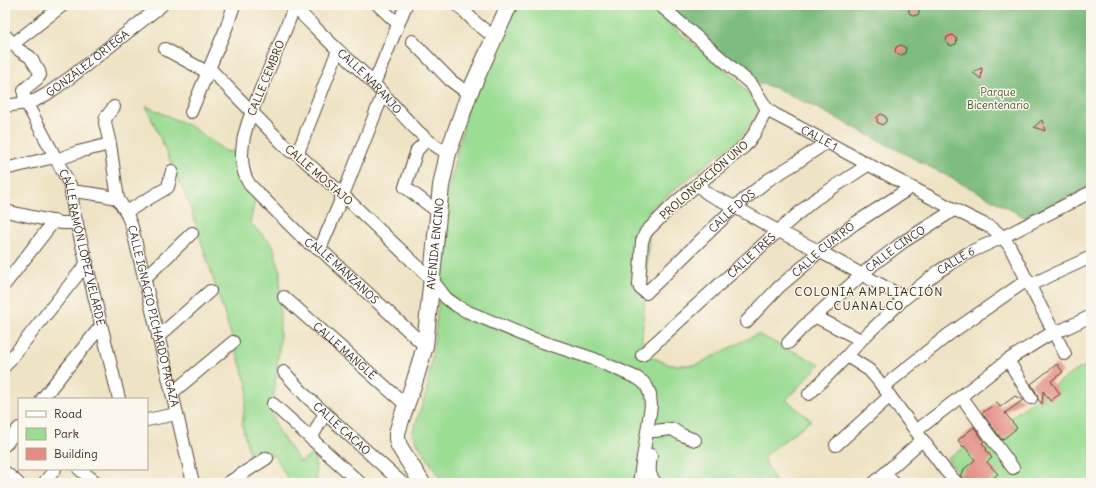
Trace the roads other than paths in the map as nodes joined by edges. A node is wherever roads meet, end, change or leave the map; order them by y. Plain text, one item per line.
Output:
1 (63, 5) edge
2 (162, 5) edge
3 (234, 5) edge
4 (378, 5) edge
5 (406, 5) edge
6 (458, 5) edge
7 (509, 5) edge
8 (660, 5) edge
9 (295, 6) edge
10 (398, 24) junction
11 (5, 35) edge
12 (494, 37) junction
13 (412, 41) dead end
14 (13, 44) junction
15 (165, 49) dead end
16 (338, 50) junction
17 (208, 70) junction
18 (374, 84) junction
19 (383, 94) junction
20 (469, 94) junction
21 (27, 103) junction
22 (5, 106) edge
23 (114, 107) dead end
24 (767, 109) junction
25 (191, 112) dead end
26 (252, 112) junction
27 (828, 142) junction
28 (110, 144) junction
29 (422, 145) dead end
30 (448, 153) junction
31 (299, 154) junction
32 (56, 158) junction
33 (868, 165) junction
34 (5, 169) edge
35 (172, 171) dead end
36 (699, 184) junction
37 (910, 188) junction
38 (71, 191) junction
39 (1091, 192) edge
40 (260, 195) joint
41 (343, 195) junction
42 (118, 199) junction
43 (735, 207) junction
44 (954, 210) junction
45 (5, 211) edge
46 (126, 212) junction
47 (438, 212) junction
48 (54, 221) junction
49 (77, 223) junction
50 (778, 231) junction
51 (192, 232) dead end
52 (1003, 237) junction
53 (320, 249) junction
54 (819, 251) junction
55 (1091, 257) edge
56 (86, 263) junction
57 (862, 275) junction
58 (144, 279) junction
59 (432, 280) junction
60 (1029, 283) junction
61 (5, 284) edge
62 (210, 291) dead end
63 (646, 293) joint
64 (284, 297) dead end
65 (905, 298) junction
66 (816, 316) junction
67 (1091, 316) edge
68 (746, 322) dead end
69 (101, 326) junction
70 (1053, 332) junction
71 (158, 337) junction
72 (861, 340) junction
73 (233, 342) dead end
74 (788, 343) dead end
75 (425, 346) junction
76 (1065, 354) dead end
77 (642, 355) dead end
78 (847, 356) junction
79 (1008, 360) junction
80 (5, 366) edge
81 (284, 372) dead end
82 (886, 391) junction
83 (172, 393) junction
84 (809, 394) dead end
85 (960, 396) junction
86 (116, 397) edge
87 (43, 398) edge
88 (1031, 398) dead end
89 (273, 404) dead end
90 (406, 405) junction
91 (325, 413) junction
92 (176, 414) junction
93 (148, 420) edge
94 (652, 427) junction
95 (18, 429) edge
96 (919, 436) junction
97 (312, 440) junction
98 (695, 440) dead end
99 (836, 444) dead end
100 (5, 445) edge
101 (267, 458) dead end
102 (1013, 468) dead end
103 (54, 470) edge
104 (80, 470) edge
105 (5, 472) edge
106 (885, 474) junction
107 (18, 483) edge
108 (44, 483) edge
109 (97, 483) edge
110 (193, 483) edge
111 (228, 483) edge
112 (360, 483) edge
113 (402, 483) edge
114 (422, 483) edge
115 (639, 483) edge
116 (656, 483) edge
117 (874, 483) edge
118 (894, 483) edge
119 (957, 483) edge

1 - 14 street
2 - 21 street, GONZÁLEZ ORTEGA
3 - 17 street
4 - 10 street
5 - 10 street
6 - 12 street
7 - 12 main road, AVENIDA ENCINO
8 - 24 street, CALLE 1
9 - 16 street, CALLE NARANJO
9 - 26 street, CALLE CEMBRO
10 - 18 street
11 - 14 street
12 - 20 main road, AVENIDA ENCINO
13 - 20 street
14 - 21 street
15 - 17 street, CALLE MOSTAJO
16 - 18 street, CALLE NARANJO
16 - 31 street
17 - 25 street
17 - 26 street, CALLE MOSTAJO
18 - 19 street, CALLE NARANJO
19 - 30 street, CALLE NARANJO
19 - 41 street
20 - 30 main road, AVENIDA ENCINO
21 - 22 street, GONZÁLEZ ORTEGA
21 - 32 street, CALLE RAMÓN LÓPEZ VELARDE
23 - 28 street
24 - 27 street, CALLE 1
24 - 36 street, PROLONGACIÓN UNO
26 - 31 street, CALLE MOSTAJO
26 - 40 street, CALLE CEMBRO
27 - 33 street, CALLE 1
27 - 43 street, CALLE DOS
28 - 32 street
28 - 42 street
29 - 47 street
30 - 47 main road, AVENIDA ENCINO
31 - 41 street, CALLE MOSTAJO
32 - 34 street
32 - 38 street, CALLE RAMÓN LÓPEZ VELARDE
33 - 37 street, CALLE 1
33 - 50 street, CALLE TRES
35 - 46 street
36 - 43 street
36 - 63 street, PROLONGACIÓN UNO
37 - 44 street, CALLE 1
37 - 54 street, CALLE CUATRO
38 - 42 street
38 - 49 street, CALLE RAMÓN LÓPEZ VELARDE
39 - 52 street, CALLE 6
40 - 53 street, CALLE MANZANOS
41 - 53 street
41 - 59 street, CALLE MOSTAJO
42 - 46 street, CALLE IGNACIO PICHARDO PAGAZA
43 - 50 street
43 - 63 street, CALLE DOS
44 - 52 street, CALLE 1
44 - 57 street, CALLE CINCO
45 - 48 street
46 - 58 street, CALLE IGNACIO PICHARDO PAGAZA
47 - 59 main road, AVENIDA ENCINO
48 - 49 street
48 - 61 street
49 - 56 street, CALLE RAMÓN LÓPEZ VELARDE
50 - 54 street
50 - 77 street, CALLE TRES
51 - 58 street
52 - 60 street
52 - 65 street, CALLE 6
53 - 75 street, CALLE MANZANOS
54 - 57 street
54 - 68 street, CALLE CUATRO
55 - 60 street
56 - 69 street, CALLE RAMÓN LÓPEZ VELARDE
56 - 80 street
57 - 65 street
57 - 66 street, CALLE CINCO
58 - 71 street, CALLE IGNACIO PICHARDO PAGAZA
59 - 75 main road, AVENIDA ENCINO
59 - 94 street, CALLE MOSTAJO
60 - 70 street
60 - 82 street
62 - 71 street
64 - 90 street, CALLE MANGLE
65 - 72 street, CALLE 6
66 - 72 street
66 - 74 street, CALLE CINCO
67 - 70 street
69 - 86 street, CALLE RAMÓN LÓPEZ VELARDE
69 - 87 street
70 - 76 street
70 - 79 street
71 - 83 street, CALLE IGNACIO PICHARDO PAGAZA
72 - 78 street, CALLE 6
73 - 83 street
75 - 90 main road, AVENIDA ENCINO
78 - 82 street
78 - 84 street, CALLE 6
79 - 85 street
79 - 88 street
81 - 91 street, CALLE CACAO
82 - 96 street
82 - 99 street
83 - 92 street, CALLE IGNACIO PICHARDO PAGAZA
85 - 96 street
85 - 102 street
89 - 97 street
90 - 114 main road, AVENIDA ENCINO
91 - 97 street
91 - 113 street, CALLE CACAO
92 - 93 street
92 - 110 street, CALLE IGNACIO PICHARDO PAGAZA
94 - 98 street
94 - 115 street
94 - 116 street
95 - 100 street
96 - 106 street
96 - 119 street
97 - 112 street
101 - 111 street
103 - 108 street
104 - 109 street
105 - 107 street
106 - 117 street
106 - 118 street

